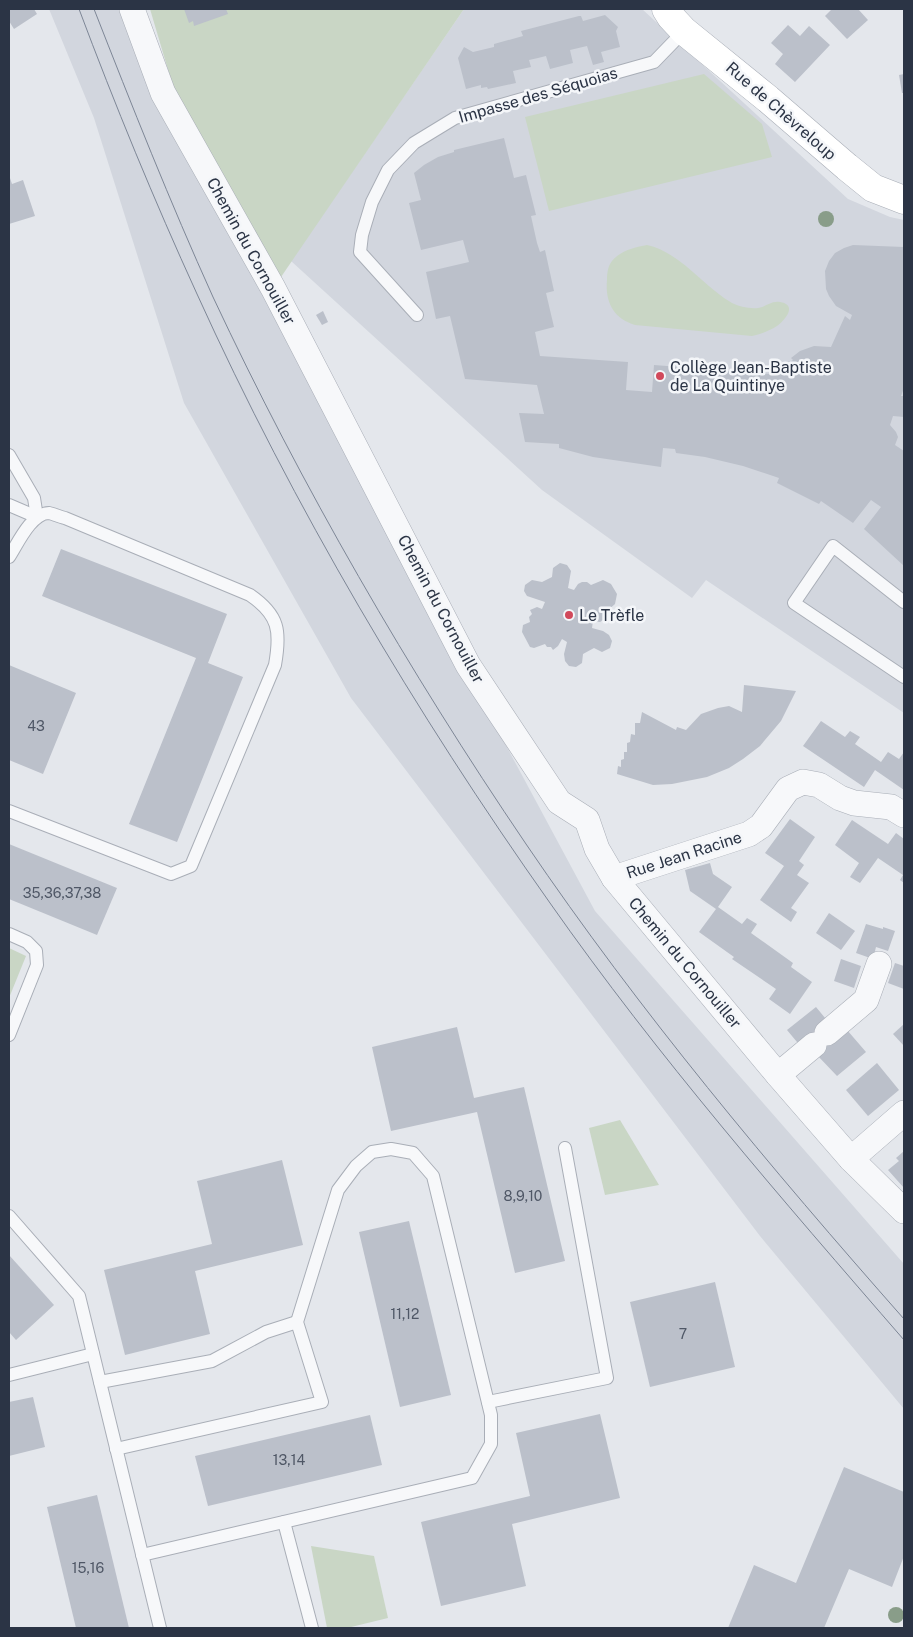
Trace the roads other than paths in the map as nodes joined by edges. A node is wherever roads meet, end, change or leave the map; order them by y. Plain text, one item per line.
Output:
1 (132, 9) edge
2 (666, 9) edge
3 (684, 30) junction
4 (904, 200) edge
5 (418, 315) dead end
6 (9, 455) edge
7 (9, 505) edge
8 (37, 517) junction
9 (9, 557) edge
10 (904, 602) edge
11 (904, 677) edge
12 (9, 811) edge
13 (904, 815) edge
14 (614, 878) junction
15 (9, 934) edge
16 (879, 964) dead end
17 (9, 1035) edge
18 (778, 1075) junction
19 (904, 1113) edge
20 (565, 1148) dead end
21 (851, 1159) junction
22 (904, 1211) edge
23 (9, 1216) edge
24 (297, 1322) junction
25 (93, 1354) junction
26 (9, 1375) edge
27 (100, 1382) junction
28 (488, 1402) junction
29 (116, 1449) junction
30 (284, 1522) junction
31 (142, 1556) junction
32 (160, 1628) edge
33 (312, 1628) edge

1 - 14 street, Chemin du Cornouiller
2 - 3 street, Rue de Chèvreloup
3 - 4 street, Rue de Chèvreloup
3 - 5 lane, Impasse des Séquoias
6 - 8 lane
7 - 8 lane
8 - 9 lane
8 - 12 lane
10 - 11 lane
13 - 14 street, Rue Jean Racine
14 - 18 street, Chemin du Cornouiller
15 - 17 lane
16 - 18 street
18 - 21 street, Chemin du Cornouiller
19 - 21 street
20 - 28 lane
21 - 22 street, Chemin du Cornouiller
23 - 25 lane
24 - 27 lane
24 - 28 lane
24 - 29 lane
25 - 26 lane
25 - 27 lane
27 - 29 lane
28 - 30 lane
29 - 31 lane
30 - 31 lane
30 - 33 lane
31 - 32 lane

